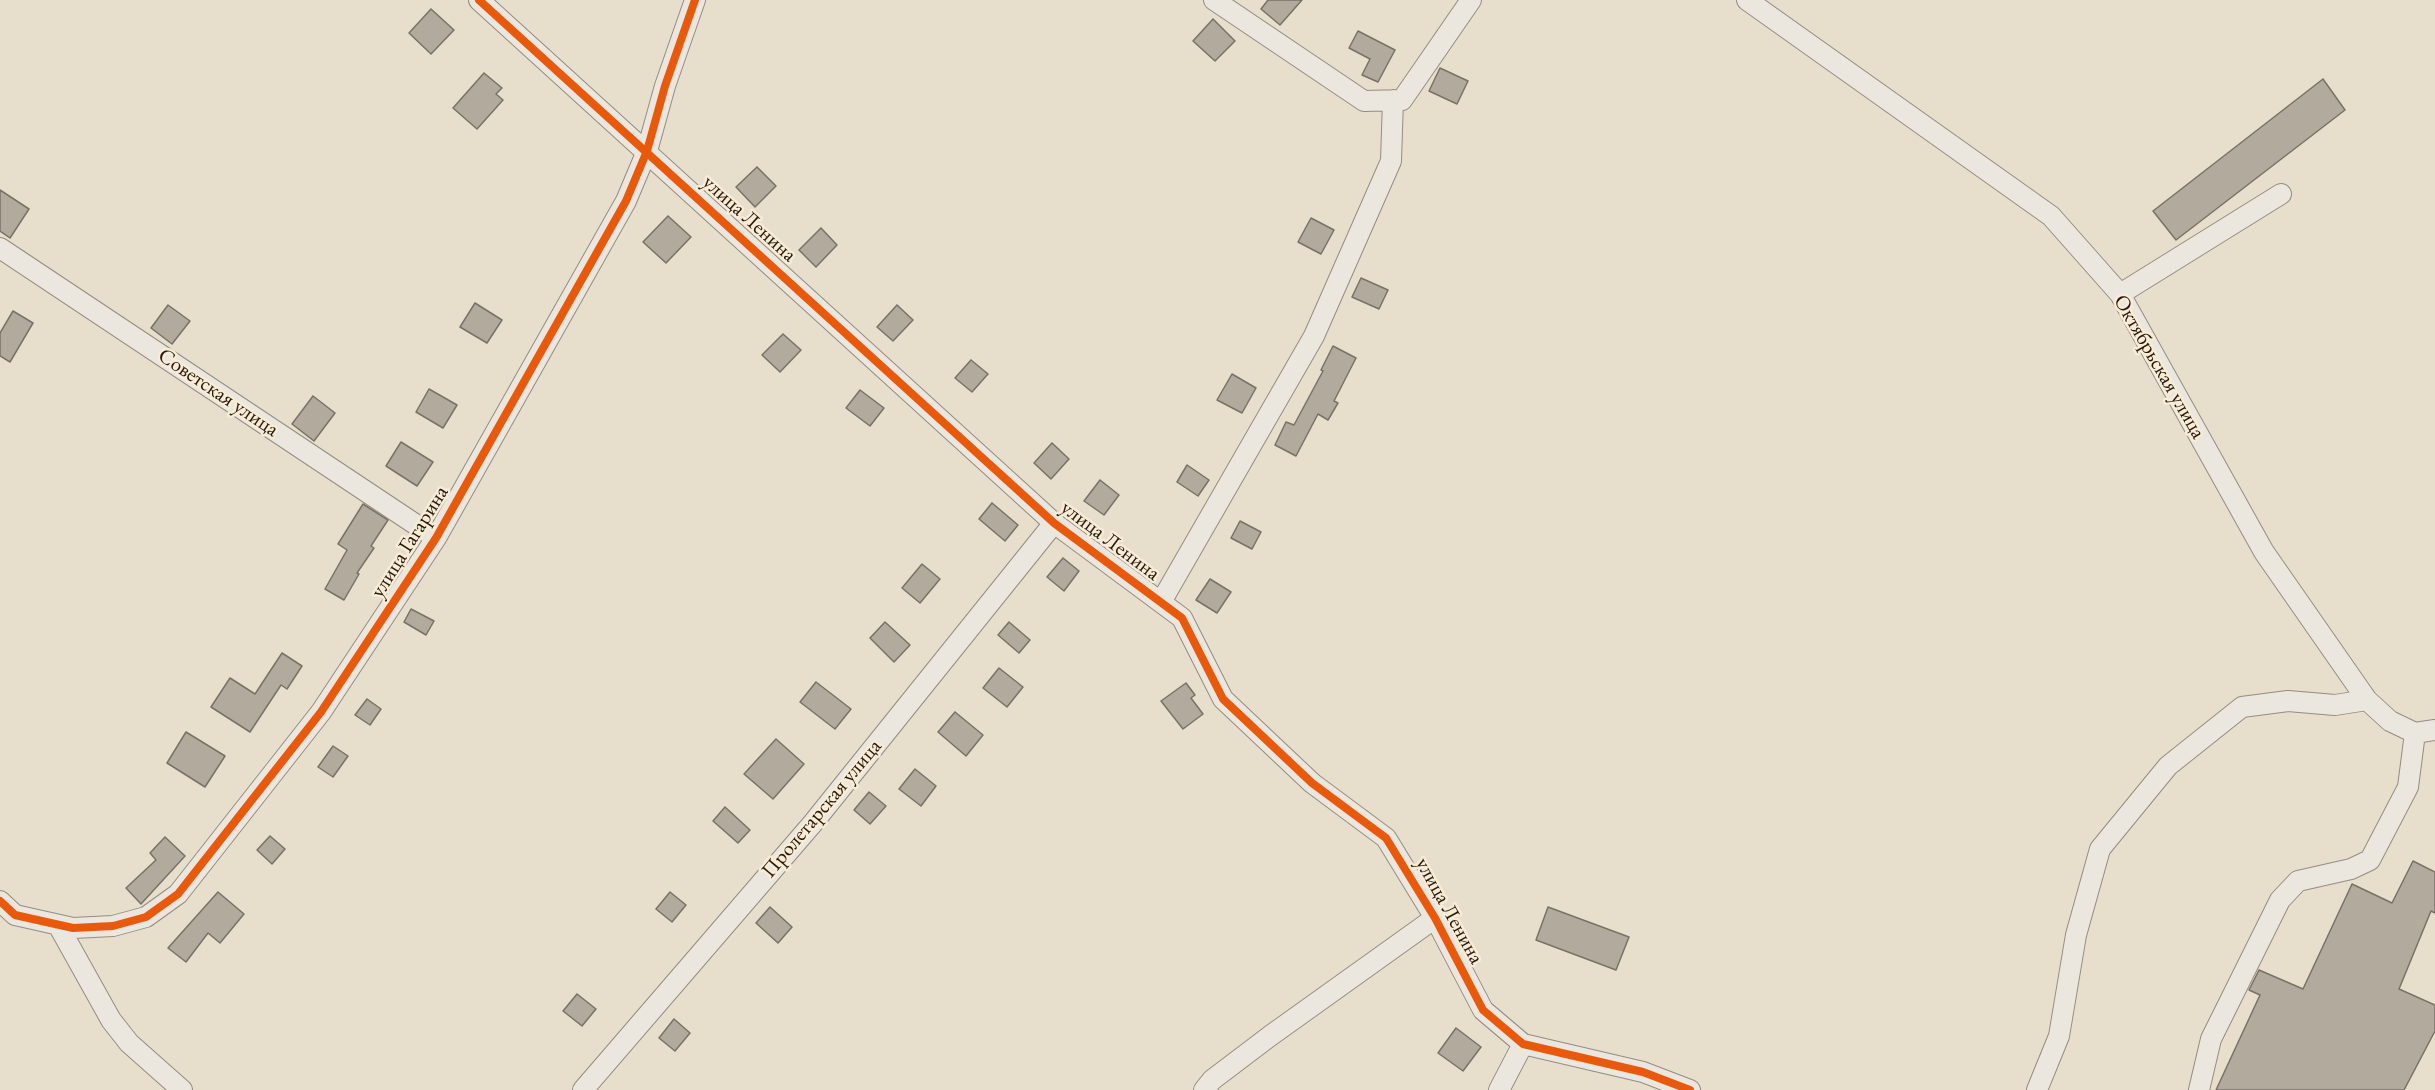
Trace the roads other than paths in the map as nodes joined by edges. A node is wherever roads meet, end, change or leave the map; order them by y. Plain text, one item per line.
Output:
1 (479, 0) edge
2 (695, 0) edge
3 (1214, 0) edge
4 (1471, 0) edge
5 (1747, 0) edge
6 (1393, 100) junction
7 (647, 151) junction
8 (2281, 194) dead end
9 (0, 248) edge
10 (2120, 294) junction
11 (1054, 523) junction
12 (436, 538) junction
13 (1161, 602) junction
14 (2367, 700) junction
15 (2435, 730) edge
16 (2415, 733) junction
17 (0, 901) edge
18 (1435, 918) junction
19 (58, 925) junction
20 (1523, 1044) junction
21 (182, 1090) edge
22 (583, 1090) edge
23 (1204, 1090) edge
24 (1499, 1090) edge
25 (1690, 1090) edge
26 (2037, 1090) edge
27 (2199, 1090) edge

1 - 7 street, улица Ленина
2 - 7 street, улица Гагарина
3 - 6 street
4 - 6 street
5 - 10 street, Октябрьская улица
6 - 13 street
7 - 11 street, улица Ленина
7 - 12 street, улица Гагарина
8 - 10 street
9 - 12 street, Советская улица
10 - 14 street, Октябрьская улица
11 - 13 street, улица Ленина
11 - 22 street, Пролетарская улица
12 - 19 street, улица Гагарина
13 - 18 street, улица Ленина
14 - 16 street, Октябрьская улица
14 - 26 street
15 - 16 street
16 - 27 street
17 - 19 street, улица Гагарина
18 - 20 street, улица Ленина
18 - 23 street
19 - 21 street
20 - 24 street
20 - 25 street, улица Ленина

